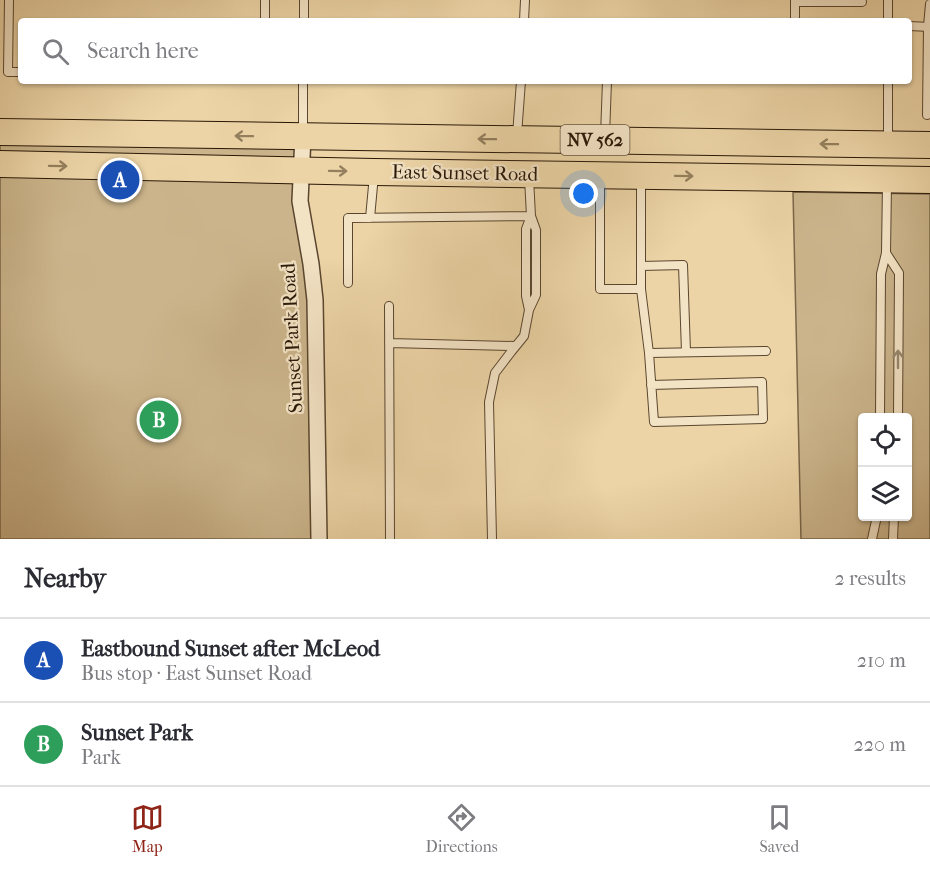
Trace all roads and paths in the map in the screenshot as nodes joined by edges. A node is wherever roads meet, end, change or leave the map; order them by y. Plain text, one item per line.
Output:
1 (9, 0) edge
2 (265, 0) edge
3 (304, 0) edge
4 (525, 0) edge
5 (888, 0) edge
6 (795, 1) edge
7 (862, 2) dead end
8 (930, 4) edge
9 (265, 18) edge
10 (304, 18) edge
11 (524, 18) edge
12 (795, 18) edge
13 (888, 18) edge
14 (912, 26) edge
15 (929, 27) edge
16 (4, 39) edge
17 (18, 72) edge
18 (303, 84) edge
19 (521, 84) edge
20 (607, 84) edge
21 (888, 84) edge
22 (927, 115) dead end
23 (0, 132) edge
24 (303, 136) junction
25 (517, 139) junction
26 (605, 141) junction
27 (888, 145) junction
28 (930, 145) edge
29 (0, 164) edge
30 (302, 171) junction
31 (374, 172) junction
32 (529, 174) junction
33 (600, 175) junction
34 (641, 175) junction
35 (887, 179) junction
36 (930, 180) edge
37 (531, 216) junction
38 (370, 218) junction
39 (526, 248) junction
40 (536, 248) junction
41 (886, 253) junction
42 (641, 266) junction
43 (526, 270) junction
44 (536, 271) junction
45 (348, 283) dead end
46 (641, 289) junction
47 (389, 306) dead end
48 (529, 310) junction
49 (389, 343) junction
50 (515, 345) junction
51 (766, 351) dead end
52 (686, 352) junction
53 (649, 353) junction
54 (651, 385) junction
55 (880, 413) edge
56 (898, 413) edge
57 (876, 521) edge
58 (894, 521) edge
59 (319, 539) edge
60 (390, 539) edge
61 (492, 539) edge
62 (873, 539) edge
63 (893, 539) edge

1 - 16 lane
2 - 9 lane
3 - 10 lane
4 - 11 lane
5 - 13 lane
6 - 7 lane
6 - 12 lane
8 - 15 lane
14 - 15 lane
15 - 22 lane
16 - 17 lane
18 - 24 lane
19 - 25 lane
20 - 26 lane
21 - 27 lane
24 -> 23 main road, East Sunset Road / NV 562
25 -> 24 main road, East Sunset Road / NV 562
24 - 30 street, Sunset Park Road
25 - 26 main road, East Sunset Road / NV 562
27 -> 26 main road, East Sunset Road / NV 562
27 - 28 main road, East Sunset Road / NV 562
27 - 35 main road
29 -> 30 main road, East Sunset Road / NV 562
30 -> 31 main road, East Sunset Road / NV 562
30 - 59 street, Sunset Park Road
31 - 32 main road, East Sunset Road / NV 562
31 - 38 lane
32 - 33 main road, East Sunset Road / NV 562
32 - 37 lane
33 - 34 main road, East Sunset Road / NV 562
33 - 46 lane
34 -> 35 main road, East Sunset Road / NV 562
34 - 42 lane
35 - 36 main road, East Sunset Road / NV 562
35 - 41 lane
37 - 38 lane
37 - 39 lane
37 - 40 lane
38 - 45 lane
39 - 40 lane
39 - 43 lane
40 - 44 lane
41 - 55 lane
56 -> 41 lane
42 - 46 lane
42 - 52 lane
43 - 44 lane
43 - 48 lane
44 - 48 lane
46 - 53 lane
47 - 49 lane
48 - 50 lane
49 - 50 lane
49 - 60 lane
50 - 61 lane
51 - 52 lane
52 - 53 lane
53 - 54 lane
54 - 54 lane
57 - 62 lane
58 - 63 lane

